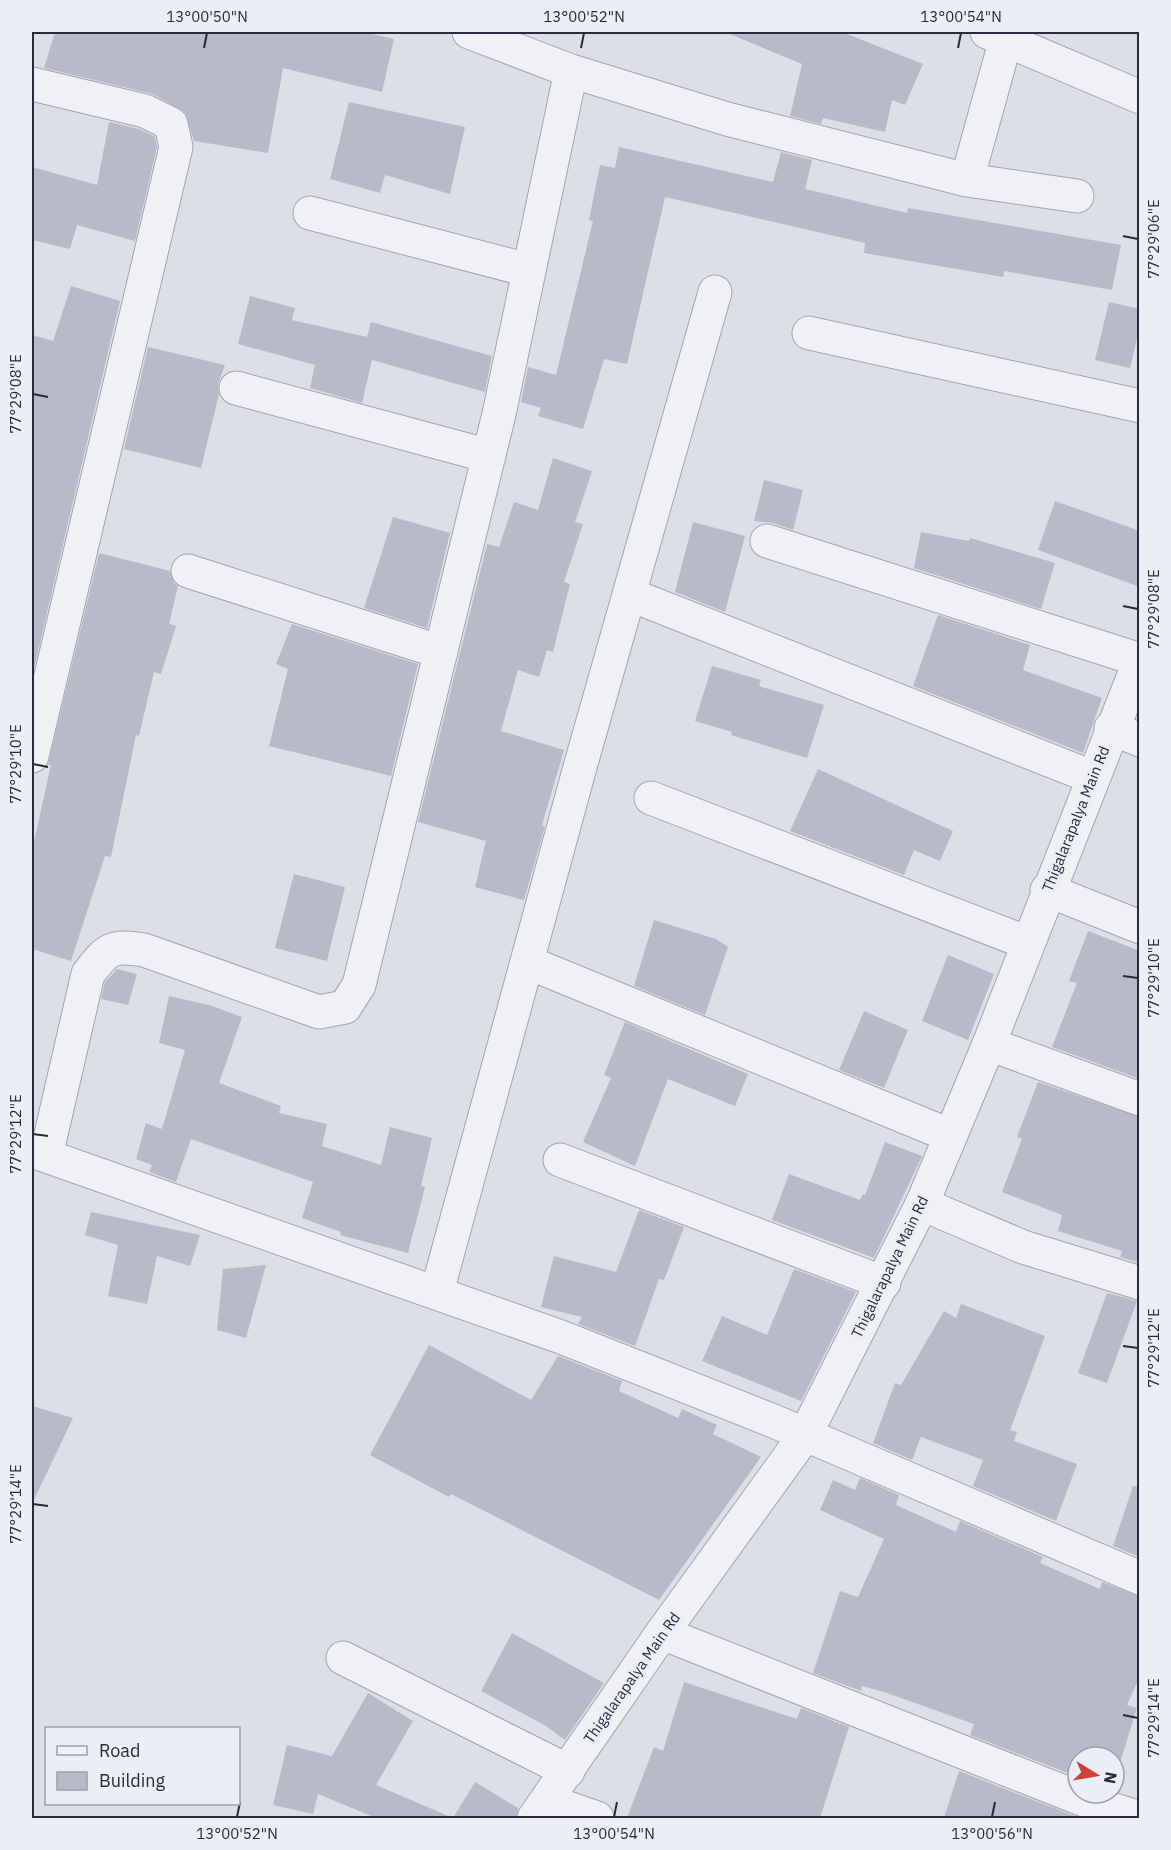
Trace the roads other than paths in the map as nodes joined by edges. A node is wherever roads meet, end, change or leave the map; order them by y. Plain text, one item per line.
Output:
1 (469, 32) edge
2 (997, 35) edge
3 (571, 71) junction
4 (32, 84) edge
5 (1140, 98) edge
6 (967, 180) junction
7 (1077, 196) dead end
8 (310, 213) dead end
9 (528, 270) junction
10 (715, 292) dead end
11 (809, 333) dead end
12 (236, 388) dead end
13 (1140, 406) edge
14 (489, 456) junction
15 (767, 542) dead end
16 (189, 571) dead end
17 (631, 595) junction
18 (441, 652) junction
19 (1140, 660) edge
20 (1126, 734) edge
21 (32, 756) edge
22 (1092, 777) junction
23 (651, 798) dead end
24 (1047, 890) junction
25 (1140, 927) edge
26 (1028, 943) junction
27 (527, 962) junction
28 (989, 1044) junction
29 (1140, 1099) edge
30 (949, 1135) junction
31 (39, 1154) edge
32 (560, 1160) dead end
33 (922, 1204) junction
34 (884, 1283) junction
35 (1140, 1283) edge
36 (437, 1292) junction
37 (805, 1435) junction
38 (1140, 1578) edge
39 (662, 1633) junction
40 (343, 1658) dead end
41 (568, 1771) junction
42 (541, 1810) edge
43 (597, 1818) edge
44 (1140, 1818) edge

1 - 3 street
2 - 5 street
2 - 6 street
3 - 6 street
3 - 9 street
4 - 21 street
6 - 7 street
8 - 9 street
9 - 14 street
10 - 17 street
11 - 13 street
12 - 14 street
14 - 18 street
15 - 19 street
16 - 18 street
17 - 22 street
17 - 27 street
18 - 31 street
19 - 20 street, Thigalarapalya Main Rd
20 - 22 street, Thigalarapalya Main Rd
22 - 24 street, Thigalarapalya Main Rd
23 - 26 street
24 - 25 street
24 - 26 street, Thigalarapalya Main Rd
26 - 28 street, Thigalarapalya Main Rd
27 - 30 street
27 - 36 street
28 - 29 street
28 - 30 street, Thigalarapalya Main Rd
30 - 33 street, Thigalarapalya Main Rd
31 - 36 street
32 - 34 street
33 - 34 street, Thigalarapalya Main Rd
33 - 35 street
34 - 37 street, Thigalarapalya Main Rd
36 - 37 street
37 - 38 street
37 - 39 street, Thigalarapalya Main Rd
39 - 41 street, Thigalarapalya Main Rd
39 - 44 street
40 - 41 street
41 - 42 street, Thigalarapalya Main Rd
42 - 43 street

